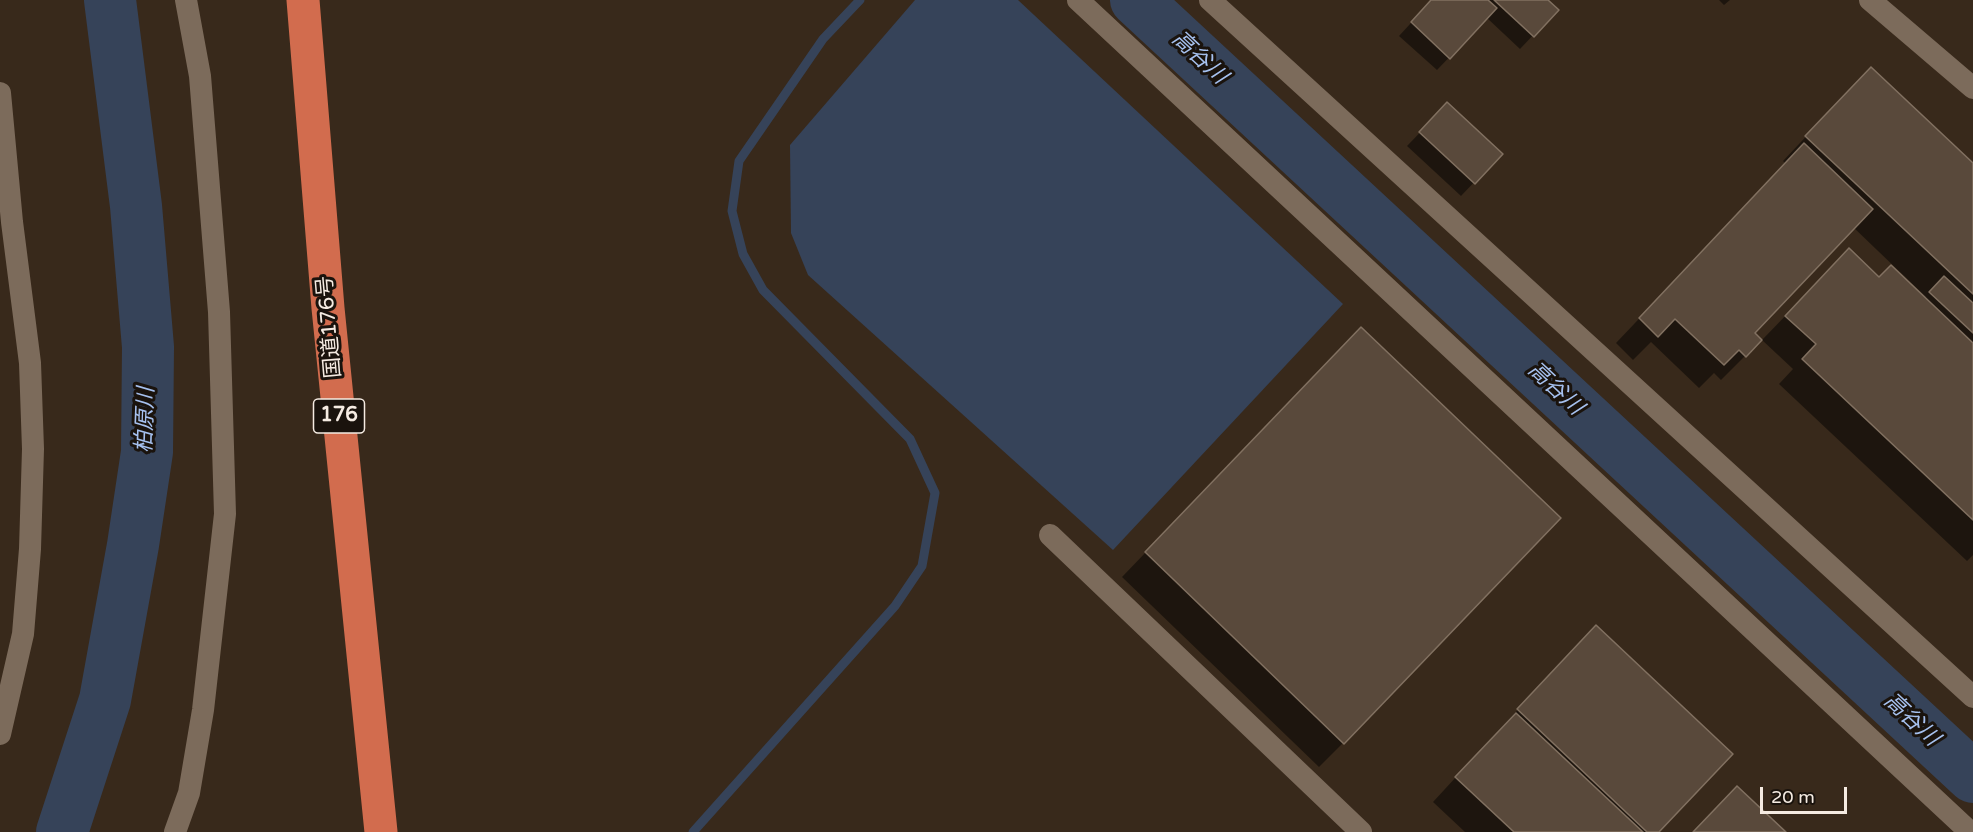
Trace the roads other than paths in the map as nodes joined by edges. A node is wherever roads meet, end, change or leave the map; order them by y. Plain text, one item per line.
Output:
1 (186, 0) edge
2 (303, 0) edge
3 (1078, 0) edge
4 (1210, 0) edge
5 (1870, 0) edge
6 (1973, 88) edge
7 (0, 96) edge
8 (1050, 535) dead end
9 (1973, 697) edge
10 (0, 734) edge
11 (175, 832) edge
12 (381, 832) edge
13 (1361, 832) edge
14 (1970, 832) edge

1 - 11 street
2 - 12 highway, 国道176号 / 176
3 - 14 street
4 - 9 street
5 - 6 street
7 - 10 street
8 - 13 street

